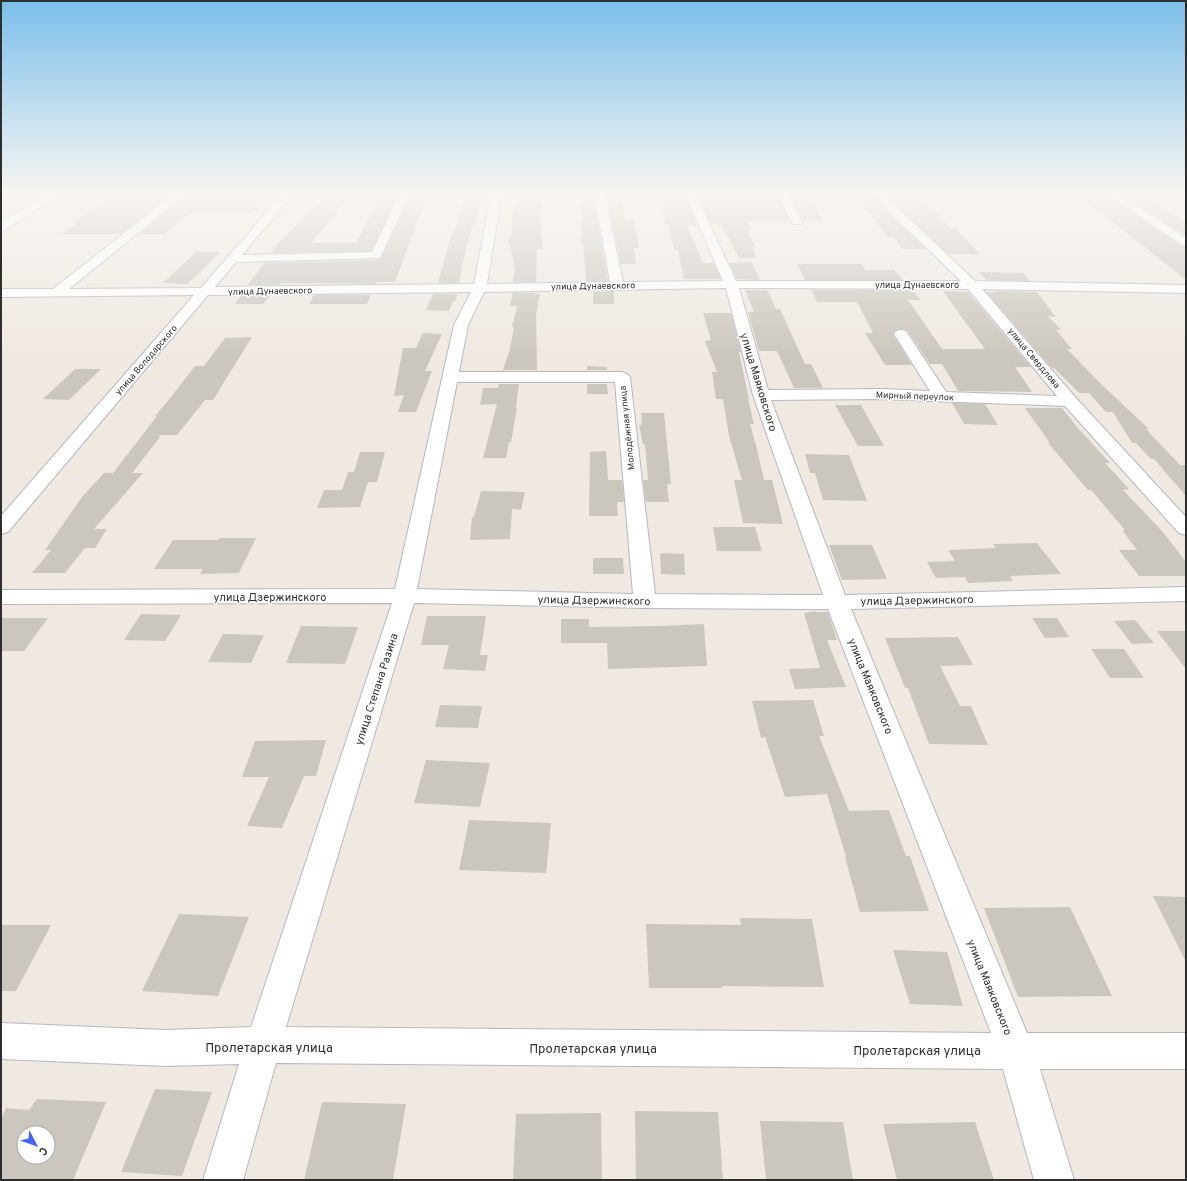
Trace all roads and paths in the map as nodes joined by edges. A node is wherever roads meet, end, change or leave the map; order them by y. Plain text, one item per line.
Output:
1 (116, 246) edge
2 (245, 246) edge
3 (380, 246) edge
4 (488, 246) edge
5 (609, 246) edge
6 (714, 246) edge
7 (931, 246) edge
8 (234, 259) junction
9 (972, 285) junction
10 (617, 286) junction
11 (732, 286) junction
12 (480, 287) junction
13 (1186, 289) edge
14 (205, 292) junction
15 (1, 293) edge
16 (56, 293) junction
17 (901, 334) dead end
18 (450, 377) junction
19 (761, 395) junction
20 (941, 396) junction
21 (1070, 401) junction
22 (1, 528) edge
23 (1186, 529) edge
24 (1186, 594) edge
25 (405, 596) junction
26 (1, 597) edge
27 (645, 601) junction
28 (837, 602) junction
29 (1, 1041) edge
30 (263, 1046) junction
31 (1016, 1051) junction
32 (1186, 1051) edge
33 (223, 1180) edge
34 (1054, 1180) edge

1 - 16 street
2 - 8 street, улица Володарского
3 - 8 street
4 - 12 street, улица Степана Разина
5 - 10 street
6 - 11 street, улица Маяковского
7 - 9 street, улица Свердлова
8 - 14 street, улица Володарского
9 - 11 street, улица Дунаевского
9 - 13 street, улица Дунаевского
9 - 21 street, улица Свердлова
10 - 11 street, улица Дунаевского
10 - 12 street, улица Дунаевского
11 - 19 street, улица Маяковского
12 - 14 street, улица Дунаевского
12 - 18 street, улица Степана Разина
14 - 16 street, улица Дунаевского
14 - 22 street, улица Володарского
15 - 16 street, улица Дунаевского
17 - 20 street
18 - 25 street, улица Степана Разина
18 - 27 street, Молодёжная улица
19 - 20 street, Мирный переулок
19 - 28 street, улица Маяковского
20 - 21 street, Мирный переулок
21 - 23 street, улица Свердлова
24 - 28 street, улица Дзержинского
25 - 26 street, улица Дзержинского
25 - 27 street, улица Дзержинского
25 - 30 street, улица Степана Разина
27 - 28 street, улица Дзержинского
28 - 31 street, улица Маяковского
29 - 30 street, Пролетарская улица
30 - 31 street, Пролетарская улица
30 - 33 street, улица Степана Разина
31 - 32 street, Пролетарская улица
31 - 34 street, улица Маяковского

